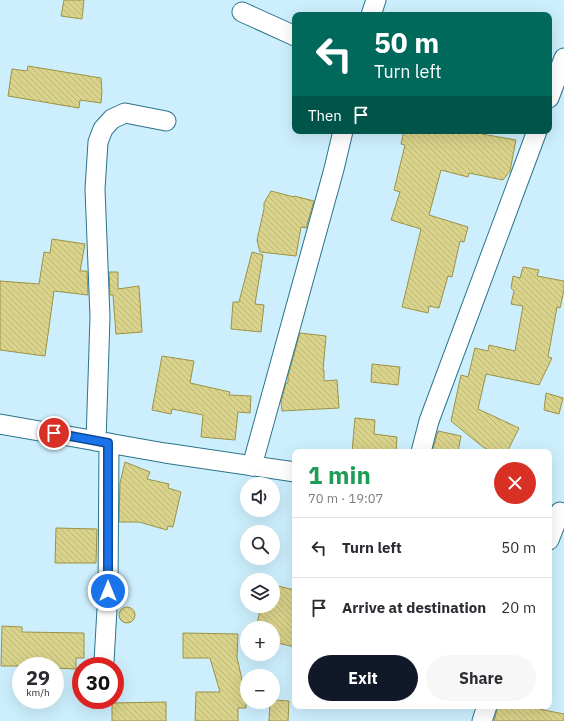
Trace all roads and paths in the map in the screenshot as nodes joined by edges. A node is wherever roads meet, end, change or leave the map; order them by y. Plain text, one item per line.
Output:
1 (376, 0) edge
2 (242, 12) dead end
3 (372, 12) edge
4 (292, 35) edge
5 (564, 58) edge
6 (552, 90) edge
7 (166, 121) dead end
8 (342, 134) edge
9 (536, 134) edge
10 (0, 424) edge
11 (102, 442) junction
12 (422, 449) edge
13 (252, 466) junction
14 (292, 472) edge
15 (558, 512) edge
16 (552, 531) edge
17 (104, 657) edge
18 (486, 709) edge
19 (482, 721) edge

1 - 3 street
2 - 4 street
5 - 6 street
7 - 11 street
8 - 13 street
9 - 12 street
10 - 11 street
11 - 13 street
11 - 17 street
13 - 14 street
15 - 16 street
18 - 19 street

